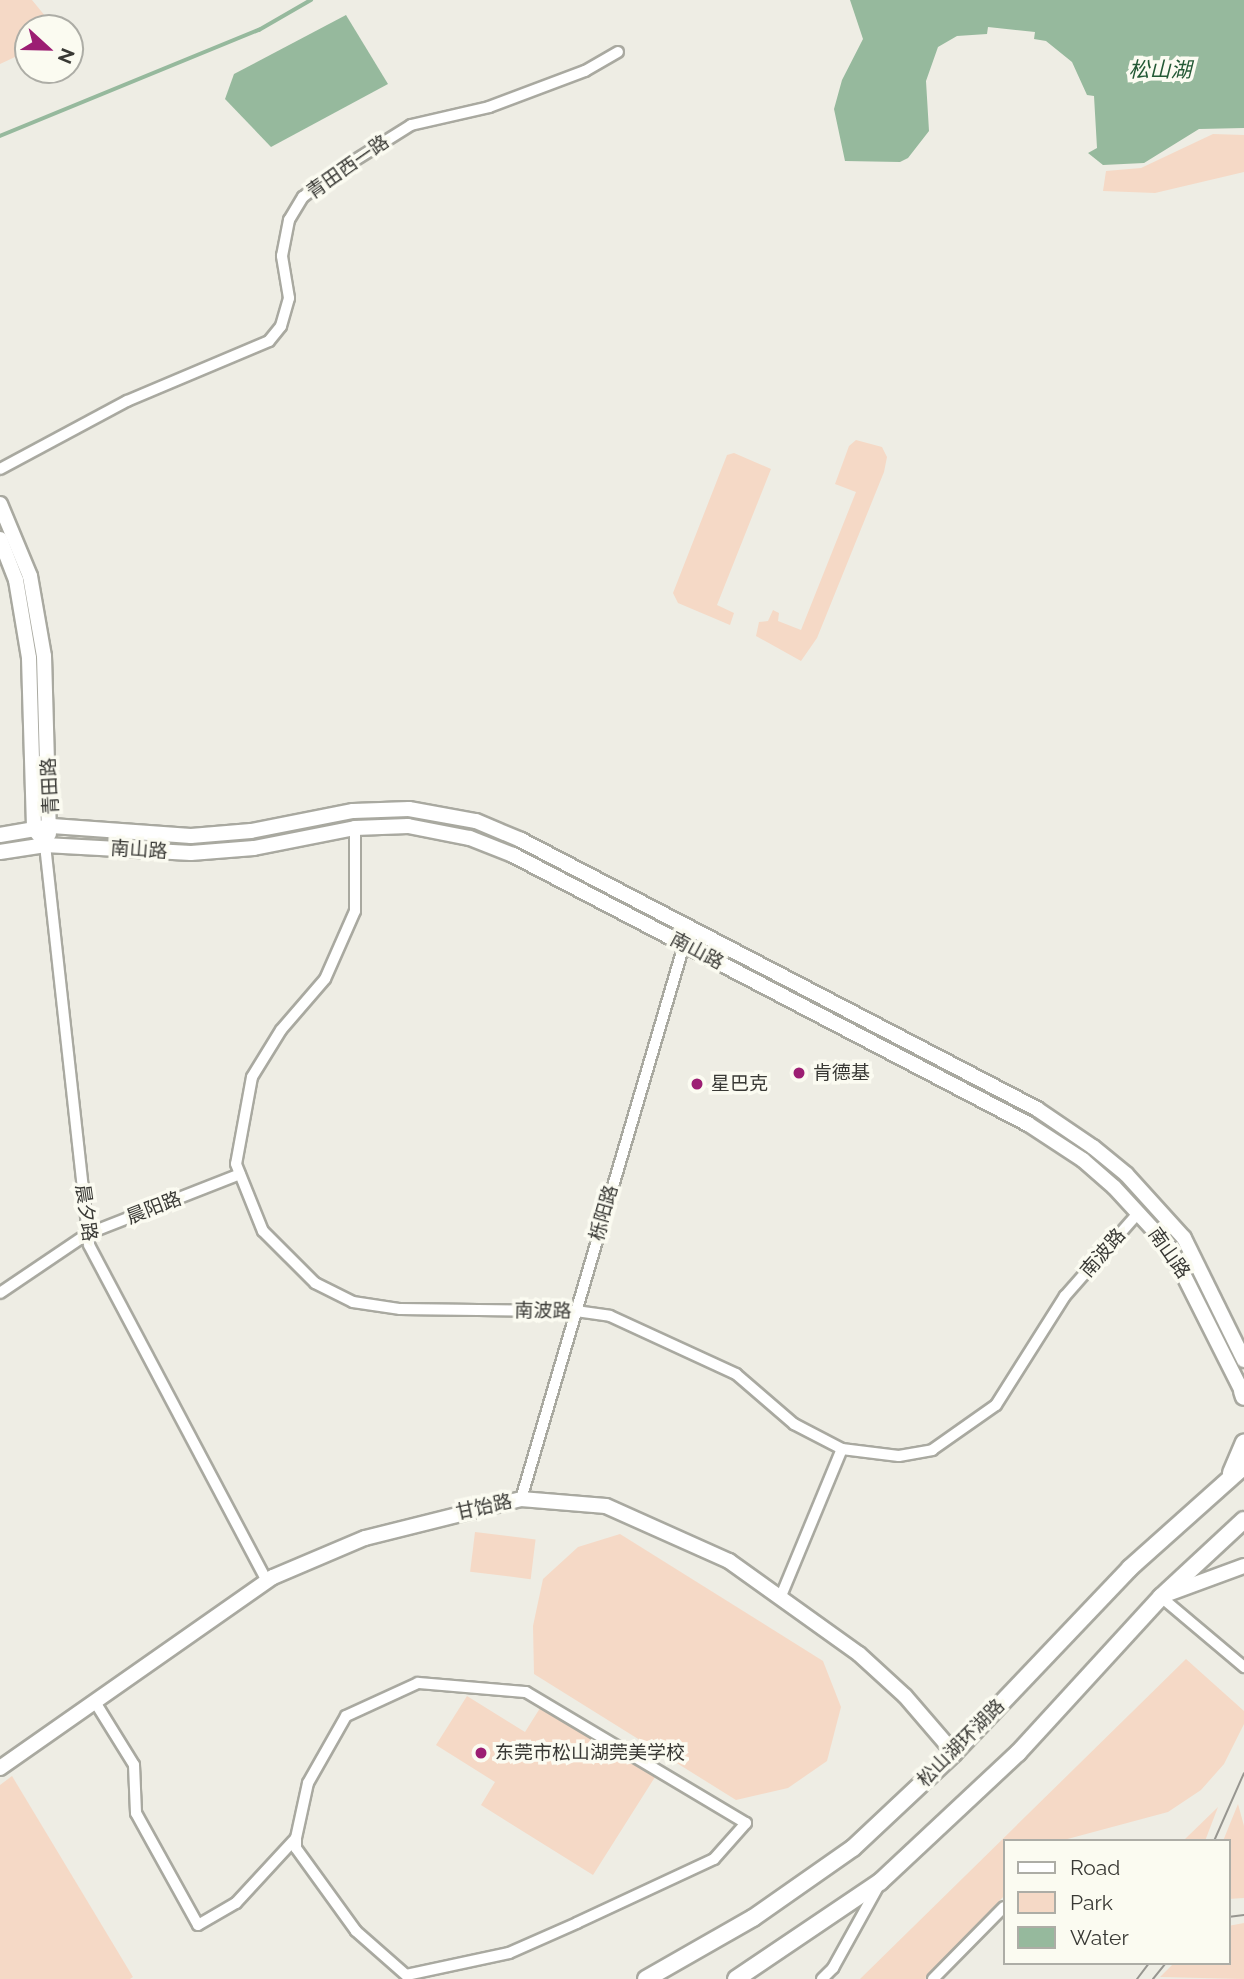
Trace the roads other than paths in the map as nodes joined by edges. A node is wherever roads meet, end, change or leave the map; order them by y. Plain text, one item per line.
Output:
1 (618, 52) dead end
2 (0, 469) edge
3 (0, 504) edge
4 (0, 539) edge
5 (52, 826) junction
6 (355, 828) junction
7 (34, 829) junction
8 (0, 835) edge
9 (45, 845) junction
10 (0, 852) edge
11 (689, 928) junction
12 (681, 943) junction
13 (240, 1174) junction
14 (1139, 1212) junction
15 (87, 1234) junction
16 (0, 1293) edge
17 (576, 1311) junction
18 (1244, 1360) edge
19 (1243, 1394) edge
20 (1244, 1443) edge
21 (842, 1450) junction
22 (1244, 1466) edge
23 (1223, 1484) junction
24 (521, 1499) junction
25 (1244, 1520) edge
26 (1244, 1566) edge
27 (267, 1581) junction
28 (781, 1596) junction
29 (1161, 1597) junction
30 (1244, 1667) edge
31 (95, 1702) junction
32 (954, 1754) junction
33 (0, 1768) edge
34 (296, 1838) junction
35 (880, 1882) junction
36 (1002, 1909) edge
37 (397, 1967) junction
38 (396, 1979) edge
39 (646, 1979) edge
40 (736, 1979) edge
41 (822, 1979) edge
42 (933, 1979) edge

1 - 2 street, 青田西一路
3 - 5 main road, 青田路
4 - 7 main road, 青田路
5 - 7 main road, 南山路
5 - 9 main road, 青田路
5 - 11 main road, 南山路
6 - 9 main road, 南山路
6 - 12 main road, 南山路
6 - 13 street, 南波路
7 - 8 main road, 南山路
7 - 9 main road, 青田路
9 - 10 main road, 南山路
9 - 15 street, 晨夕路
11 - 12 street, 栎阳路
11 - 18 main road, 南山路
12 - 14 main road, 南山路
12 - 17 street, 栎阳路
13 - 15 street, 晨阳路
13 - 17 street, 南波路
14 - 19 main road, 南山路
14 - 21 street, 南波路
15 - 16 street, 晨阳路
15 - 27 street, 晨夕路
17 - 21 street, 南波路
17 - 24 street, 栎阳路
20 - 23 main road
21 - 28 street
22 - 23 main road, 松山湖环湖路
23 - 32 main road, 松山湖环湖路
24 - 27 main road, 甘饴路
24 - 28 main road, 甘饴路
25 - 29 main road
26 - 29 main road
27 - 31 main road, 甘饴路
28 - 32 main road, 甘饴路
29 - 30 street
29 - 35 main road
31 - 33 main road, 甘饴路
31 - 34 street
32 - 39 main road, 松山湖环湖路
34 - 37 street
34 - 37 street
35 - 40 main road
35 - 41 street
36 - 42 street
37 - 38 street

